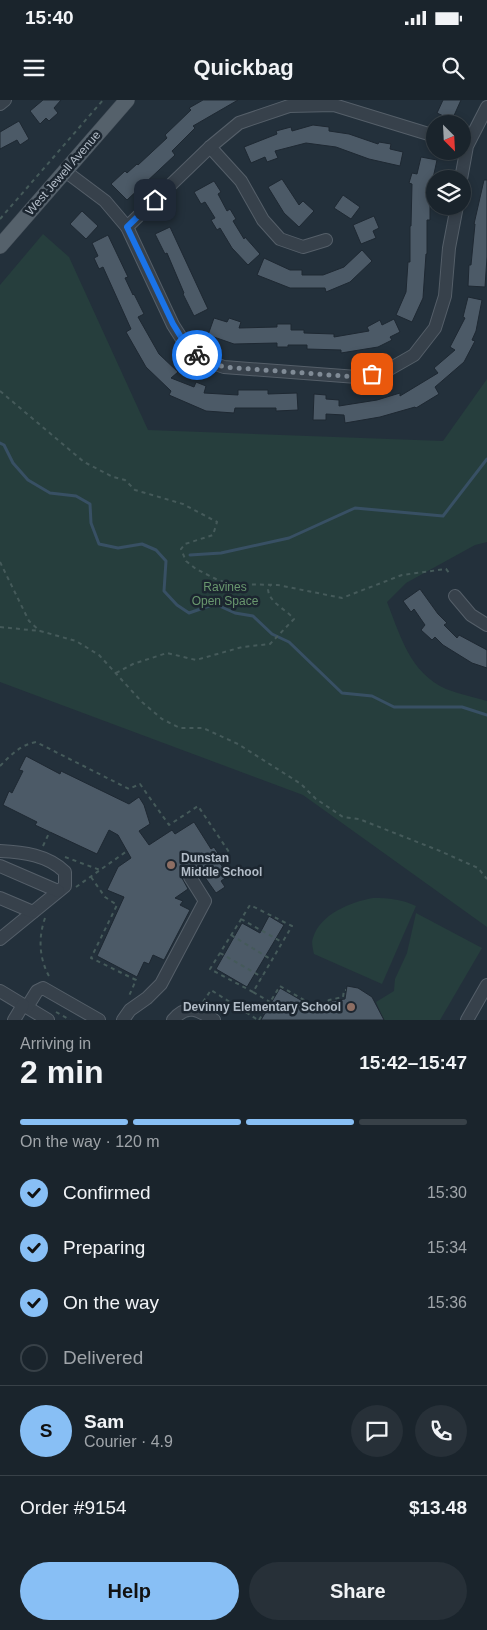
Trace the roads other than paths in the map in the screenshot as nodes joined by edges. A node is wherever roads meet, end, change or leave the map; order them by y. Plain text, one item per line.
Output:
1 (5, 100) edge
2 (127, 100) edge
3 (335, 102) edge
4 (0, 104) edge
5 (487, 106) edge
6 (426, 133) edge
7 (471, 134) edge
8 (210, 147) junction
9 (65, 171) junction
10 (455, 215) edge
11 (127, 227) junction
12 (326, 240) dead end
13 (0, 246) edge
14 (455, 596) dead end
15 (487, 625) edge
16 (0, 851) edge
17 (0, 866) edge
18 (190, 877) dead end
19 (58, 891) junction
20 (0, 898) edge
21 (33, 912) junction
22 (5, 928) edge
23 (0, 939) edge
24 (487, 985) edge
25 (0, 991) edge
26 (25, 1006) junction
27 (14, 1020) edge
28 (48, 1020) edge
29 (99, 1020) edge
30 (123, 1020) edge
31 (173, 1020) edge
32 (214, 1020) edge
33 (467, 1020) edge

1 - 4 street
2 - 9 main road, West Jewell Avenue
3 - 6 street
3 - 8 street
5 - 7 street
8 - 11 street
8 - 12 street
9 - 11 street
9 - 13 main road, West Jewell Avenue
10 - 11 street
14 - 15 street
16 - 19 street
17 - 19 street
18 - 30 street
19 - 21 street
20 - 21 street
21 - 22 street
22 - 23 street
24 - 33 street
25 - 26 street
26 - 27 street
26 - 28 street
26 - 29 street
31 - 32 street

